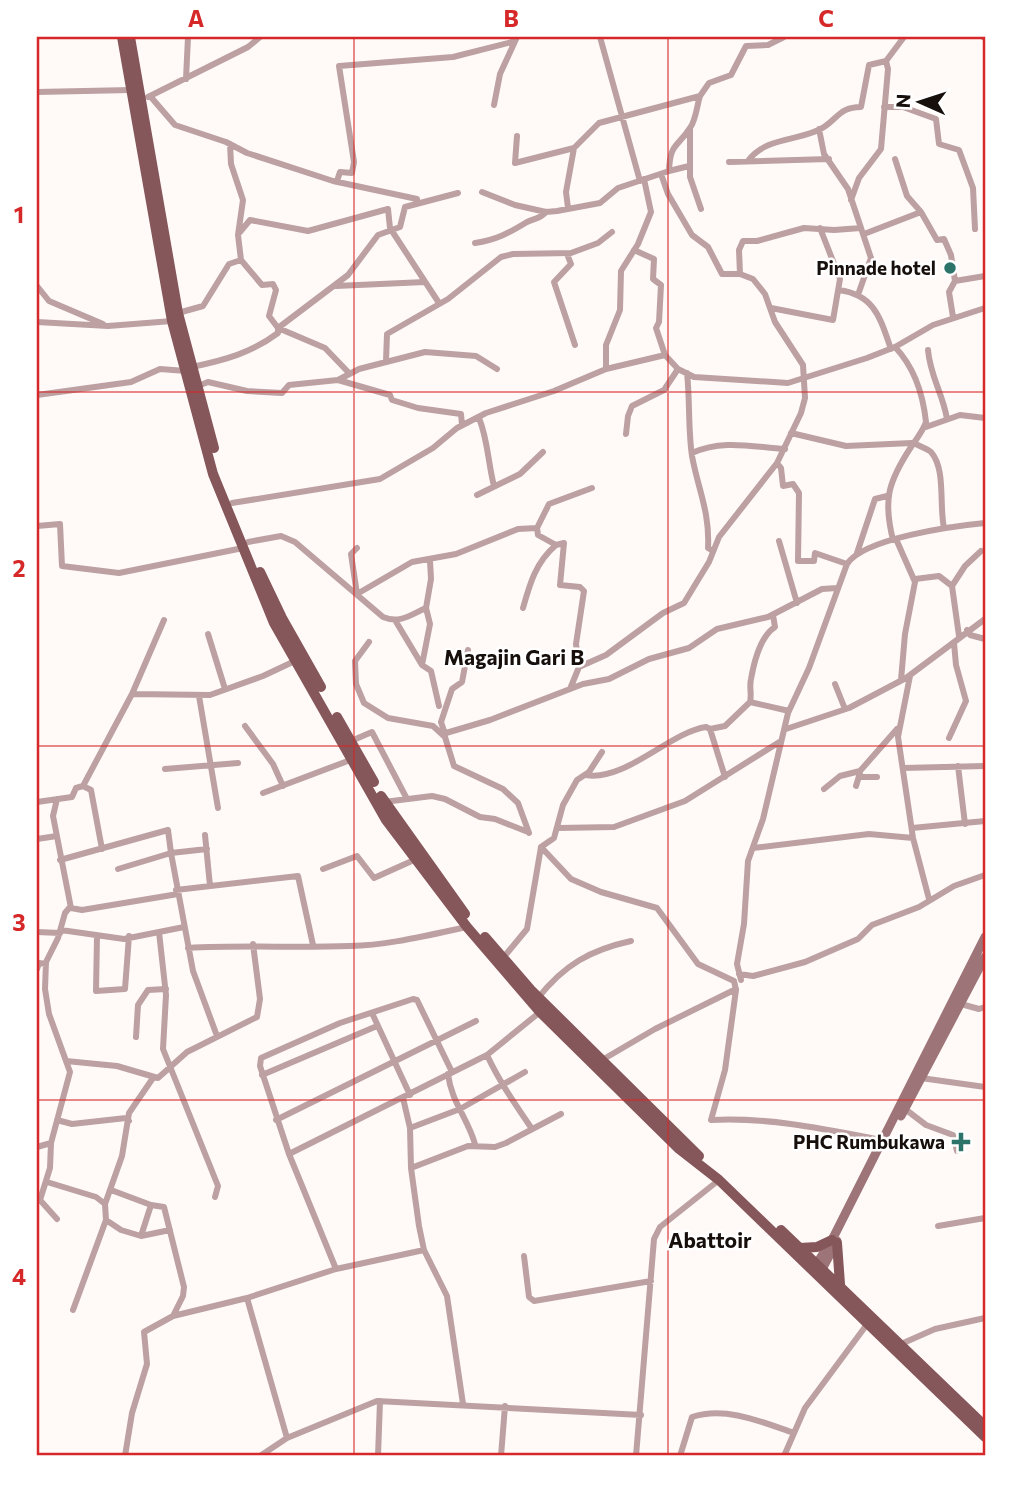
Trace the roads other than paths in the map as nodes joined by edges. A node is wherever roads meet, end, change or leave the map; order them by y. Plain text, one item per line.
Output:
1 (122, 37) edge
2 (130, 37) edge
3 (188, 37) edge
4 (260, 37) edge
5 (600, 37) edge
6 (783, 37) edge
7 (904, 37) edge
8 (514, 39) edge
9 (886, 61) junction
10 (186, 79) junction
11 (131, 90) junction
12 (37, 92) edge
13 (700, 96) junction
14 (142, 100) junction
15 (494, 105) dead end
16 (884, 107) junction
17 (624, 118) junction
18 (690, 128) junction
19 (819, 130) junction
20 (517, 136) dead end
21 (230, 144) junction
22 (574, 148) junction
23 (829, 159) junction
24 (895, 159) dead end
25 (748, 160) junction
26 (729, 162) dead end
27 (689, 166) junction
28 (665, 173) junction
29 (642, 180) junction
30 (337, 181) junction
31 (482, 192) dead end
32 (458, 193) dead end
33 (428, 200) junction
34 (851, 200) junction
35 (568, 208) junction
36 (701, 209) dead end
37 (546, 212) junction
38 (921, 212) junction
39 (390, 228) junction
40 (820, 228) junction
41 (975, 229) dead end
42 (862, 231) junction
43 (612, 232) dead end
44 (238, 235) junction
45 (475, 243) dead end
46 (634, 250) junction
47 (567, 254) junction
48 (241, 260) junction
49 (740, 274) junction
50 (985, 276) edge
51 (955, 281) junction
52 (425, 282) junction
53 (37, 286) edge
54 (336, 286) junction
55 (839, 290) junction
56 (859, 292) junction
57 (439, 303) junction
58 (771, 308) junction
59 (985, 308) edge
60 (175, 317) junction
61 (953, 317) junction
62 (37, 322) edge
63 (108, 326) junction
64 (278, 328) junction
65 (575, 345) dead end
66 (893, 348) junction
67 (928, 350) dead end
68 (665, 355) junction
69 (386, 361) junction
70 (189, 369) junction
71 (497, 369) dead end
72 (606, 369) junction
73 (678, 369) junction
74 (687, 372) junction
75 (349, 373) junction
76 (805, 378) junction
77 (338, 380) junction
78 (198, 386) junction
79 (37, 395) edge
80 (480, 418) junction
81 (985, 418) edge
82 (947, 419) junction
83 (462, 425) junction
84 (926, 426) junction
85 (791, 433) junction
86 (626, 434) dead end
87 (914, 444) junction
88 (785, 449) junction
89 (543, 452) dead end
90 (692, 453) junction
91 (777, 463) junction
92 (494, 486) junction
93 (592, 488) dead end
94 (477, 495) dead end
95 (887, 496) junction
96 (232, 503) junction
97 (985, 523) edge
98 (37, 526) edge
99 (537, 528) junction
100 (944, 528) junction
101 (894, 540) junction
102 (779, 541) dead end
103 (556, 545) junction
104 (357, 548) dead end
105 (247, 550) junction
106 (713, 551) junction
107 (981, 551) dead end
108 (857, 553) junction
109 (430, 561) junction
110 (847, 564) junction
111 (258, 576) junction
112 (915, 579) junction
113 (952, 586) junction
114 (837, 588) junction
115 (357, 594) junction
116 (797, 603) junction
117 (426, 608) junction
118 (523, 608) dead end
119 (773, 615) junction
120 (985, 618) edge
121 (164, 620) dead end
122 (395, 620) junction
123 (967, 630) junction
124 (208, 634) dead end
125 (959, 636) junction
126 (985, 639) edge
127 (369, 642) dead end
128 (954, 643) junction
129 (468, 650) dead end
130 (297, 660) junction
131 (422, 665) junction
132 (579, 667) junction
133 (910, 676) junction
134 (901, 680) junction
135 (835, 684) dead end
136 (225, 689) junction
137 (570, 689) junction
138 (132, 694) junction
139 (200, 696) junction
140 (750, 702) junction
141 (439, 706) dead end
142 (845, 709) junction
143 (789, 711) junction
144 (245, 726) dead end
145 (898, 727) junction
146 (710, 729) junction
147 (786, 729) junction
148 (445, 735) junction
149 (949, 738) dead end
150 (351, 741) junction
151 (781, 741) junction
152 (602, 751) dead end
153 (353, 759) junction
154 (238, 763) dead end
155 (210, 766) junction
156 (958, 766) junction
157 (985, 766) edge
158 (903, 768) junction
159 (165, 769) dead end
160 (859, 774) junction
161 (586, 775) junction
162 (725, 777) junction
163 (877, 777) dead end
164 (83, 786) junction
165 (283, 786) junction
166 (856, 786) dead end
167 (824, 789) dead end
168 (263, 793) dead end
169 (57, 799) junction
170 (407, 799) junction
171 (37, 802) edge
172 (384, 802) junction
173 (218, 808) dead end
174 (985, 821) edge
175 (965, 824) junction
176 (558, 828) junction
177 (912, 828) junction
178 (205, 835) dead end
179 (57, 836) junction
180 (913, 838) junction
181 (37, 839) edge
182 (541, 847) junction
183 (753, 848) junction
184 (102, 849) junction
185 (207, 849) junction
186 (171, 853) junction
187 (60, 860) junction
188 (414, 860) junction
189 (118, 869) dead end
190 (323, 869) dead end
191 (985, 875) edge
192 (210, 886) junction
193 (177, 892) junction
194 (929, 900) junction
195 (71, 907) junction
196 (184, 927) junction
197 (467, 927) junction
198 (37, 932) edge
199 (60, 932) junction
200 (159, 932) junction
201 (97, 936) junction
202 (129, 936) junction
203 (985, 937) edge
204 (631, 941) dead end
205 (253, 944) junction
206 (313, 945) junction
207 (188, 948) junction
208 (985, 957) edge
209 (503, 958) junction
210 (46, 964) junction
211 (37, 969) edge
212 (742, 977) junction
213 (166, 989) junction
214 (736, 990) junction
215 (538, 998) junction
216 (961, 1004) junction
217 (985, 1007) edge
218 (540, 1012) junction
219 (372, 1013) junction
220 (476, 1021) dead end
221 (377, 1027) junction
222 (217, 1036) junction
223 (135, 1037) dead end
224 (437, 1042) junction
225 (487, 1055) junction
226 (602, 1060) junction
227 (66, 1061) junction
228 (395, 1061) junction
229 (168, 1068) junction
230 (525, 1072) dead end
231 (450, 1073) junction
232 (262, 1075) junction
233 (152, 1078) junction
234 (921, 1079) junction
235 (502, 1085) junction
236 (985, 1087) edge
237 (407, 1097) junction
238 (460, 1109) junction
239 (905, 1109) junction
240 (561, 1114) dead end
241 (57, 1120) junction
242 (276, 1120) junction
243 (129, 1121) junction
244 (410, 1128) junction
245 (532, 1129) junction
246 (885, 1141) junction
247 (51, 1143) junction
248 (475, 1144) junction
249 (37, 1147) edge
250 (913, 1148) dead end
251 (957, 1151) dead end
252 (289, 1154) junction
253 (411, 1168) junction
254 (719, 1180) junction
255 (37, 1182) edge
256 (46, 1184) junction
257 (111, 1190) junction
258 (215, 1197) dead end
259 (105, 1204) junction
260 (151, 1205) junction
261 (985, 1218) edge
262 (57, 1219) dead end
263 (106, 1220) junction
264 (938, 1226) dead end
265 (170, 1230) junction
266 (141, 1236) junction
267 (834, 1241) junction
268 (800, 1248) junction
269 (424, 1250) junction
270 (524, 1256) dead end
271 (336, 1269) junction
272 (818, 1270) junction
273 (651, 1281) junction
274 (841, 1287) junction
275 (247, 1298) junction
276 (73, 1310) dead end
277 (173, 1316) junction
278 (985, 1318) edge
279 (868, 1323) junction
280 (901, 1344) junction
281 (380, 1401) junction
282 (463, 1404) junction
283 (505, 1406) junction
284 (640, 1415) junction
285 (985, 1426) edge
286 (794, 1433) junction
287 (985, 1437) edge
288 (287, 1438) junction
289 (125, 1456) edge
290 (260, 1456) edge
291 (378, 1456) edge
292 (501, 1456) edge
293 (636, 1456) edge
294 (680, 1456) edge
295 (784, 1456) edge

1 - 11 main road
2 - 14 main road
3 - 10 street
4 - 10 street
5 - 17 street
6 - 13 street
7 - 9 street
8 - 15 street
8 - 30 street
9 - 16 street
9 - 19 street
10 - 14 street
11 - 12 street
11 - 14 main road
13 - 17 street
13 - 18 street
14 - 21 street
14 - 60 main road
16 - 34 street
16 - 41 street
17 - 22 street
17 - 29 street
18 - 27 street
18 - 28 street
19 - 23 street
19 - 25 street
20 - 22 street
21 - 30 street
21 - 44 street
22 - 35 street
23 - 25 street
23 - 34 street
24 - 38 street
25 - 26 street
27 - 28 street
27 - 36 street
28 - 29 street
28 - 49 street
29 - 35 street
29 - 46 street
30 - 33 street
31 - 37 street
32 - 33 street
33 - 39 street
34 - 42 street
35 - 37 street
37 - 45 street
38 - 42 street
38 - 51 street
39 - 44 street
39 - 52 street
39 - 54 street
40 - 42 street
40 - 49 street
40 - 55 street
42 - 56 street
43 - 47 street
44 - 48 street
46 - 68 street
46 - 72 street
47 - 57 street
47 - 65 street
48 - 60 street
48 - 64 street
49 - 58 street
50 - 51 street
51 - 61 street
52 - 54 street
52 - 57 street
53 - 63 street
54 - 64 street
55 - 56 street
55 - 58 street
56 - 66 street
57 - 69 street
58 - 76 street
59 - 61 street
60 - 63 street
60 - 70 main road
61 - 66 street
62 - 63 street
64 - 70 street
64 - 75 street
66 - 76 street
66 - 84 street
67 - 82 street
68 - 72 street
68 - 73 street
69 - 71 street
69 - 75 street
70 - 78 main road
70 - 79 street
70 - 105 main road
72 - 80 street
73 - 74 street
73 - 86 street
74 - 76 street
74 - 90 street
75 - 77 street
76 - 85 street
77 - 78 street
77 - 83 street
78 - 96 main road
80 - 83 street
80 - 92 street
81 - 82 street
82 - 84 street
83 - 96 street
84 - 87 street
85 - 87 street
85 - 88 street
87 - 95 street
87 - 100 street
88 - 90 street
88 - 91 street
89 - 92 street
90 - 106 street
91 - 106 street
91 - 110 street
92 - 94 street
93 - 99 street
95 - 101 street
95 - 108 street
96 - 105 main road
97 - 100 street
98 - 105 street
99 - 103 street
99 - 109 street
100 - 101 street
101 - 108 street
101 - 112 street
102 - 116 street
103 - 118 street
103 - 132 street
104 - 115 street
105 - 111 main road
105 - 115 street
106 - 132 street
107 - 113 street
108 - 110 street
109 - 115 street
109 - 117 street
110 - 114 street
111 - 130 main road
111 - 150 main road
112 - 113 street
112 - 134 street
113 - 125 street
114 - 116 street
114 - 143 street
115 - 122 street
116 - 119 street
117 - 122 street
117 - 131 street
119 - 137 street
119 - 140 street
120 - 123 street
121 - 138 street
122 - 131 street
123 - 125 street
123 - 126 street
124 - 136 street
125 - 128 street
127 - 148 street
128 - 133 street
128 - 149 street
129 - 148 street
130 - 136 street
130 - 153 main road
131 - 141 street
132 - 137 street
133 - 134 street
133 - 145 street
134 - 142 street
135 - 142 street
136 - 139 street
137 - 148 street
138 - 139 street
138 - 164 street
139 - 155 street
140 - 143 street
140 - 146 street
142 - 147 street
143 - 147 street
144 - 165 street
145 - 158 street
145 - 160 street
146 - 161 street
146 - 162 street
147 - 151 street
148 - 170 street
150 - 170 street
150 - 172 main road
151 - 162 street
151 - 183 street
152 - 161 street
153 - 165 street
153 - 188 main road
154 - 155 street
155 - 159 street
155 - 173 street
156 - 157 street
156 - 158 street
156 - 175 street
158 - 177 street
160 - 163 street
160 - 166 street
160 - 167 street
161 - 176 street
162 - 176 street
164 - 169 street
164 - 184 street
165 - 168 street
169 - 171 street
169 - 179 street
170 - 172 street
172 - 209 main road
174 - 175 street
175 - 177 street
176 - 182 street
177 - 180 street
178 - 185 street
179 - 181 street
179 - 187 street
180 - 183 street
180 - 194 street
182 - 209 street
182 - 214 street
183 - 212 street
184 - 186 street
184 - 187 street
185 - 186 street
185 - 192 street
186 - 189 street
186 - 193 street
187 - 195 street
188 - 190 street
188 - 197 main road
191 - 194 street
192 - 193 street
192 - 206 street
193 - 195 street
193 - 196 street
194 - 212 street
195 - 199 street
196 - 200 street
196 - 207 street
197 - 206 street
197 - 218 main road
198 - 199 street
199 - 201 street
199 - 210 street
200 - 202 street
200 - 213 street
201 - 202 street
201 - 202 street
203 - 246 main road
204 - 215 street
205 - 206 street
205 - 207 street
205 - 222 street
207 - 222 street
208 - 216 main road
209 - 215 main road
210 - 211 street
210 - 227 street
212 - 214 street
213 - 223 street
213 - 229 street
214 - 226 street
214 - 246 street
215 - 226 main road
216 - 217 street
216 - 234 main road
218 - 225 street
218 - 254 main road
219 - 221 street
219 - 224 street
219 - 232 street
220 - 224 street
221 - 228 street
221 - 232 street
222 - 229 street
224 - 228 street
224 - 231 street
225 - 231 street
225 - 235 street
226 - 268 main road
227 - 233 street
227 - 241 street
228 - 237 street
228 - 242 street
229 - 233 street
229 - 258 street
230 - 235 street
231 - 237 street
231 - 238 street
232 - 242 street
233 - 243 street
234 - 236 street
234 - 239 main road
235 - 238 street
235 - 245 street
237 - 244 street
237 - 252 street
238 - 244 street
238 - 248 street
239 - 246 main road
239 - 251 street
240 - 245 street
241 - 243 street
241 - 247 street
242 - 252 street
243 - 257 street
244 - 253 street
245 - 248 street
246 - 250 street
246 - 267 main road
247 - 249 street
247 - 256 street
248 - 253 street
252 - 271 street
253 - 269 street
254 - 272 main road
254 - 273 street
255 - 256 street
256 - 259 street
256 - 262 street
257 - 259 street
257 - 260 street
259 - 263 street
260 - 265 street
260 - 266 street
261 - 264 street
263 - 266 street
263 - 276 street
265 - 266 street
265 - 277 street
267 - 268 main road
267 - 272 main road
267 - 274 main road
268 - 272 main road
269 - 271 street
269 - 282 street
270 - 273 street
271 - 275 street
272 - 274 main road
272 - 279 main road
273 - 284 street
274 - 280 main road
275 - 277 street
275 - 288 street
277 - 289 street
278 - 280 street
279 - 286 street
279 - 287 main road
280 - 285 main road
281 - 282 street
281 - 288 street
281 - 291 street
282 - 283 street
283 - 284 street
283 - 292 street
284 - 293 street
286 - 294 street
286 - 295 street
288 - 290 street

